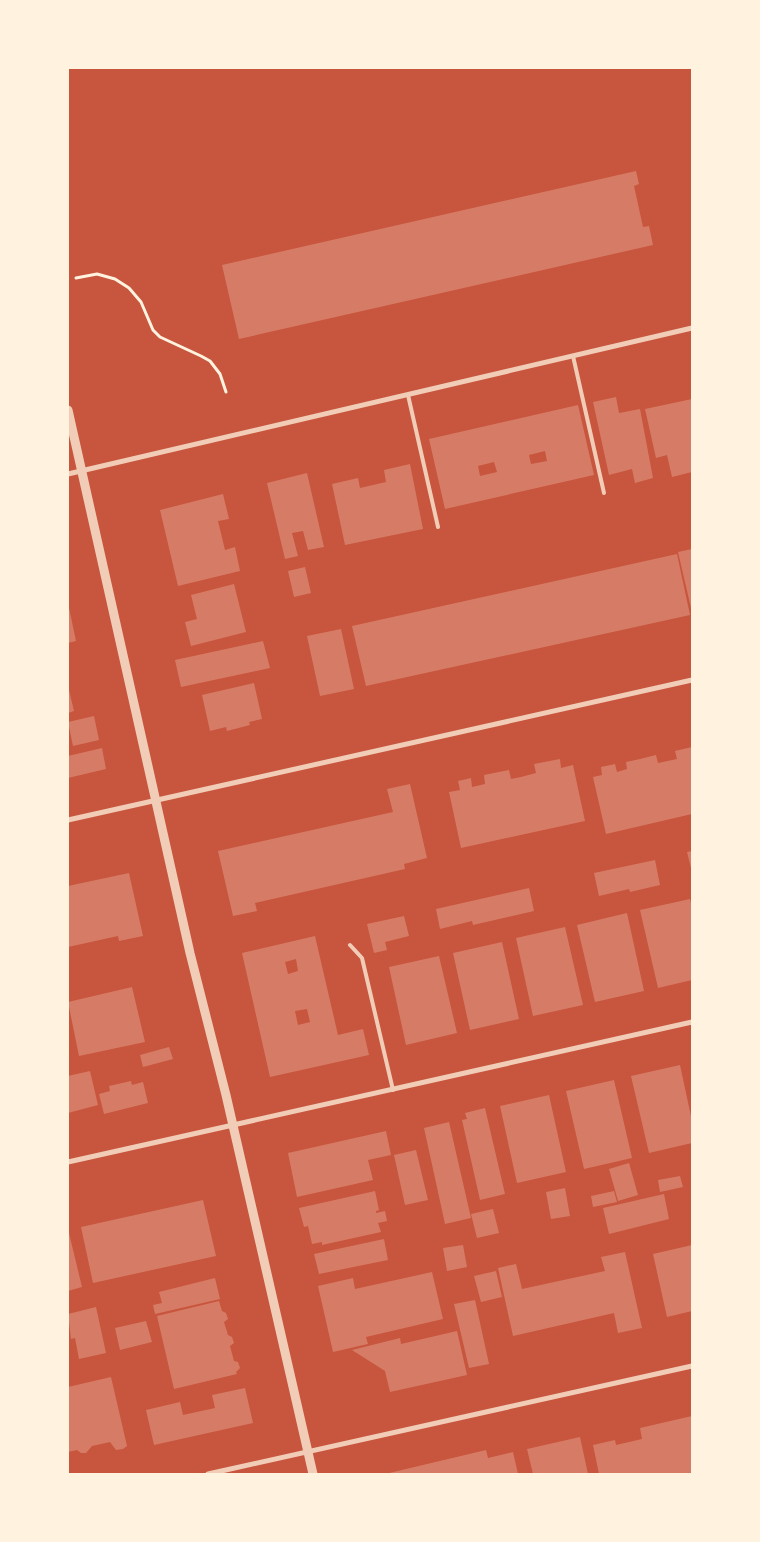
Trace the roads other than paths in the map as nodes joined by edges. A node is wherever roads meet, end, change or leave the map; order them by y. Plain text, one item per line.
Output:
1 (692, 328) edge
2 (573, 356) junction
3 (408, 395) junction
4 (68, 410) edge
5 (82, 471) junction
6 (68, 474) edge
7 (604, 493) dead end
8 (438, 527) dead end
9 (692, 680) edge
10 (156, 801) junction
11 (68, 820) edge
12 (350, 945) dead end
13 (692, 1022) edge
14 (392, 1090) junction
15 (233, 1126) junction
16 (68, 1162) edge
17 (692, 1366) edge
18 (308, 1453) junction
19 (208, 1474) edge
20 (313, 1474) edge

1 - 2 street
2 - 3 street
2 - 7 lane
3 - 5 street
3 - 8 lane
4 - 5 street
5 - 6 street
5 - 10 street
9 - 10 street
10 - 11 street
10 - 15 street
12 - 14 lane
13 - 14 street
14 - 15 street
15 - 16 street
15 - 18 street
17 - 18 street
18 - 19 street
18 - 20 street

